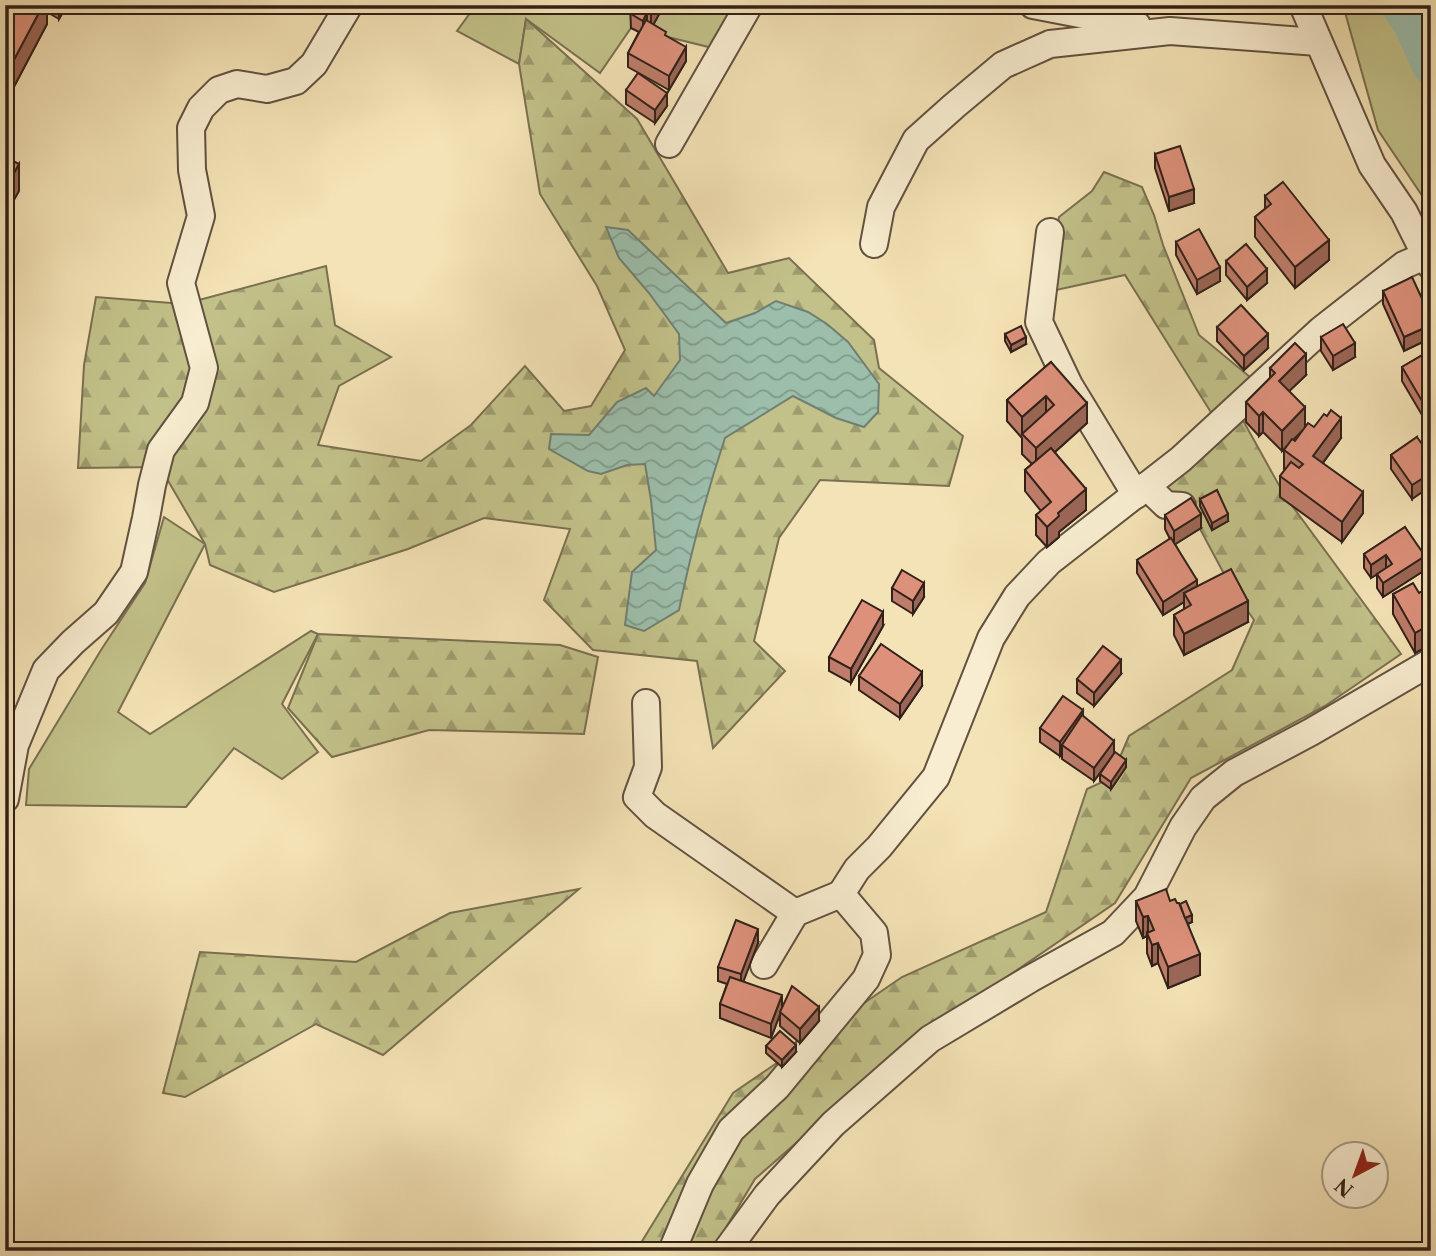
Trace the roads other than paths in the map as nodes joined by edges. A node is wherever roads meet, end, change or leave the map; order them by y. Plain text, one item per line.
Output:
1 (349, 5) edge
2 (1032, 5) edge
3 (1303, 5) edge
4 (740, 8) edge
5 (1170, 31) junction
6 (1318, 42) junction
7 (670, 144) dead end
8 (1050, 232) dead end
9 (874, 244) dead end
10 (1429, 260) edge
11 (1141, 490) junction
12 (1182, 506) edge
13 (1431, 662) edge
14 (646, 702) dead end
15 (5, 799) edge
16 (841, 894) junction
17 (794, 913) junction
18 (764, 965) dead end
19 (672, 1251) edge
20 (726, 1251) edge

1 - 15 street
2 - 5 street
3 - 6 street
4 - 7 street
5 - 6 street
5 - 9 street
6 - 10 street
8 - 11 street
10 - 11 street
11 - 12 street
11 - 16 street
13 - 20 street
14 - 17 street
16 - 17 street
16 - 19 street
17 - 18 street

